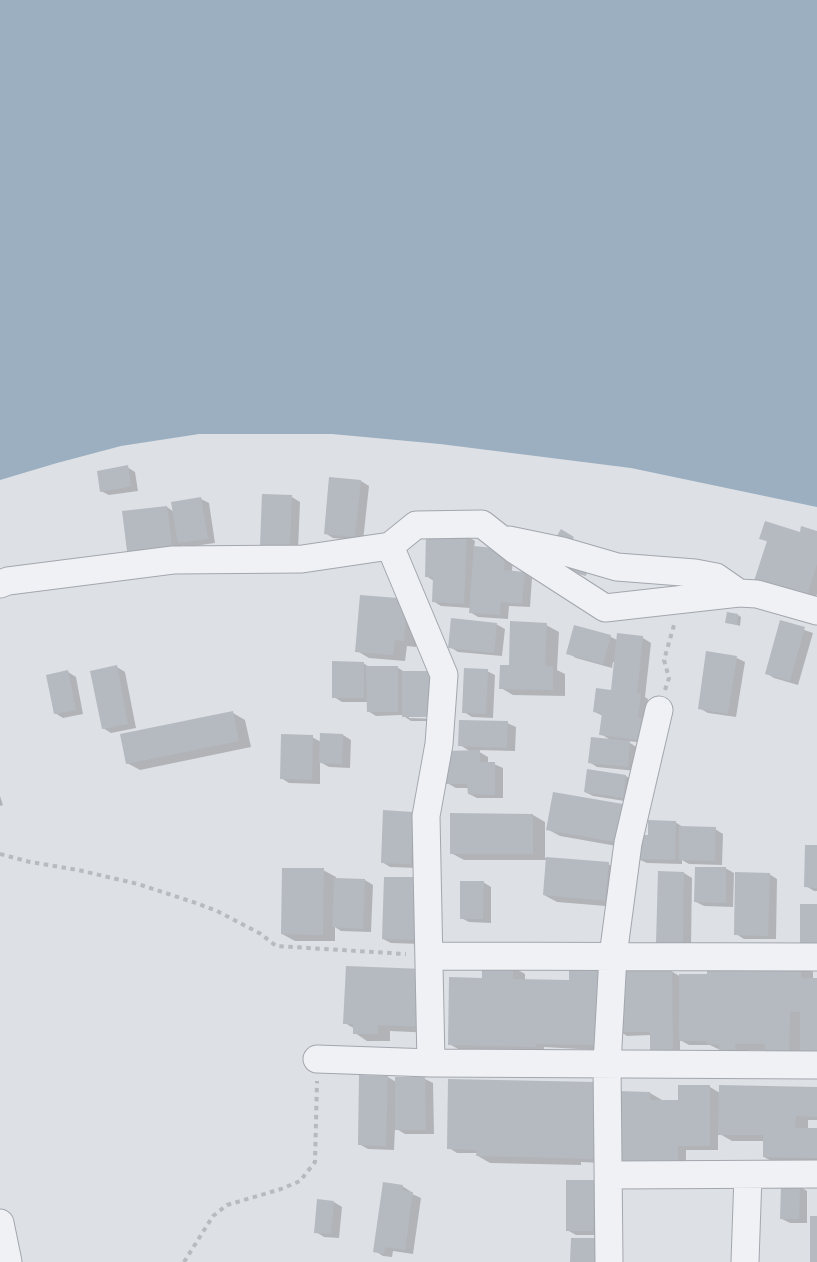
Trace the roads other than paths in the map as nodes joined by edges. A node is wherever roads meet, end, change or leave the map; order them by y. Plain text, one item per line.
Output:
1 (500, 539) junction
2 (390, 546) junction
3 (0, 584) edge
4 (739, 593) junction
5 (817, 611) edge
6 (659, 710) road end
7 (430, 956) junction
8 (613, 956) junction
9 (817, 957) edge
10 (317, 1059) road end
11 (431, 1062) junction
12 (607, 1064) junction
13 (817, 1065) edge
14 (817, 1174) edge
15 (609, 1175) junction
16 (748, 1175) junction
17 (0, 1222) edge
18 (8, 1262) edge
19 (609, 1262) edge
20 (745, 1262) edge

1 - 2 street
1 - 4 street
1 - 4 street
2 - 3 street
2 - 7 street
4 - 5 street
6 - 8 street
7 - 8 street
7 - 11 street
8 - 9 street
8 - 12 street
10 - 11 street
11 - 12 street
12 - 13 street
12 - 15 street
14 - 16 street
15 - 16 street
15 - 19 street
16 - 20 street
17 - 18 street

